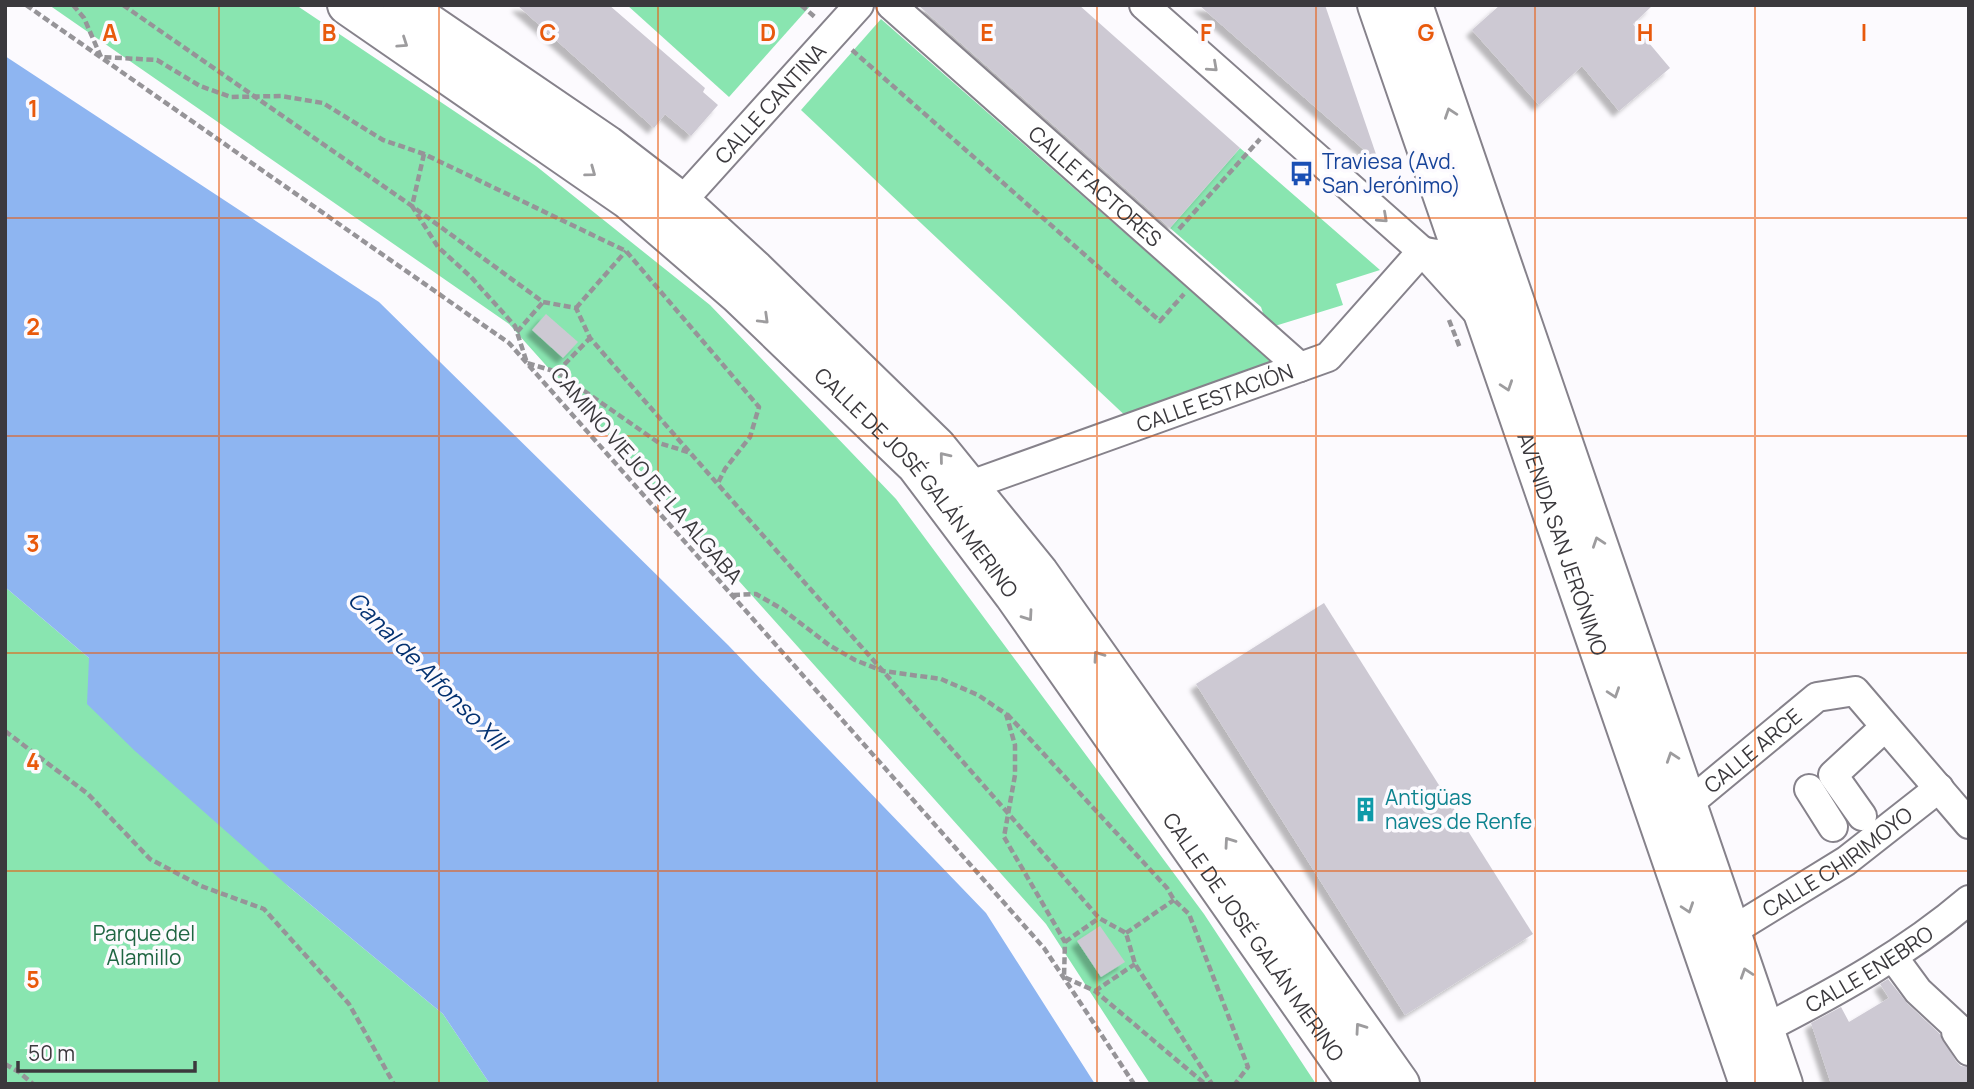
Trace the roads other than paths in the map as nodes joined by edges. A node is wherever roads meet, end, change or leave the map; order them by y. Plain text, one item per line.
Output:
1 (346, 5) edge
2 (402, 5) edge
3 (859, 5) edge
4 (891, 5) edge
5 (1144, 5) edge
6 (1377, 5) edge
7 (1413, 5) edge
8 (681, 202) junction
9 (1475, 237) junction
10 (1422, 251) junction
11 (1485, 321) junction
12 (1300, 367) junction
13 (968, 486) junction
14 (1885, 727) junction
15 (1939, 788) junction
16 (1846, 793) junction
17 (1688, 804) junction
18 (1821, 808) dead end
19 (1862, 816) dead end
20 (1969, 824) edge
21 (1969, 900) edge
22 (1732, 932) junction
23 (1893, 957) junction
24 (1764, 1029) junction
25 (1969, 1051) edge
26 (1357, 1084) edge
27 (1400, 1084) edge
28 (1749, 1084) edge
29 (1783, 1084) edge

1 -> 26 main road, CALLE DE JOSÉ GALÁN MERINO
2 - 8 main road, CALLE DE JOSÉ GALÁN MERINO
3 - 8 street, CALLE CANTINA
4 - 12 street, CALLE FACTORES
5 -> 10 street
6 - 9 main road, AVENIDA SAN JERÓNIMO
9 -> 7 main road, AVENIDA SAN JERÓNIMO
13 -> 8 main road, CALLE DE JOSÉ GALÁN MERINO
9 - 10 street
9 - 11 main road, AVENIDA SAN JERÓNIMO
17 -> 9 main road, AVENIDA SAN JERÓNIMO
10 - 11 street
10 - 12 street, CALLE ESTACIÓN
11 -> 28 main road, AVENIDA SAN JERÓNIMO
12 - 13 street, CALLE ESTACIÓN
27 -> 13 main road, CALLE DE JOSÉ GALÁN MERINO
14 - 15 street
14 - 16 street
14 - 17 street, CALLE ARCE
15 - 20 street
15 - 22 street, CALLE CHIRIMOYO
16 - 18 street
16 - 19 street
17 - 22 main road, AVENIDA SAN JERÓNIMO
21 - 23 street, CALLE ENEBRO
24 -> 22 main road, AVENIDA SAN JERÓNIMO
23 - 24 street, CALLE ENEBRO
23 - 25 street
24 - 29 main road, AVENIDA SAN JERÓNIMO

